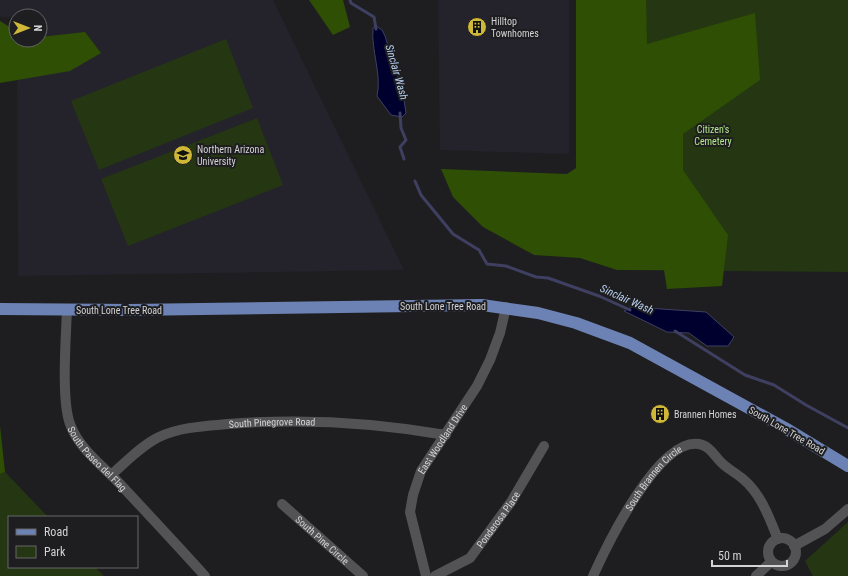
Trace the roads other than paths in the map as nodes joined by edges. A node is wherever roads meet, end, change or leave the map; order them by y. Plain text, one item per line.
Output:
1 (506, 307) junction
2 (0, 309) edge
3 (67, 309) junction
4 (446, 435) junction
5 (544, 446) dead end
6 (848, 466) edge
7 (111, 475) junction
8 (282, 504) dead end
9 (848, 509) edge
10 (778, 539) junction
11 (794, 546) junction
12 (771, 562) junction
13 (784, 571) edge
14 (205, 576) edge
15 (362, 576) edge
16 (426, 576) edge
17 (435, 576) edge
18 (593, 576) edge
19 (756, 576) edge

1 - 3 main road, South Lone Tree Road
1 - 4 street, East Woodland Drive
1 - 6 main road, South Lone Tree Road
2 - 3 main road, South Lone Tree Road
3 - 7 street, South Paseo del Flag
4 - 7 street, South Pinegrove Road
4 - 16 street, East Woodland Drive
5 - 17 street, Ponderosa Place
7 - 14 street, South Paseo del Flag
8 - 15 street, South Pine Circle
9 - 11 street
10 - 11 street
10 - 12 street
10 - 18 street, South Brannen Circle
11 - 13 street
12 - 13 street
12 - 19 street

